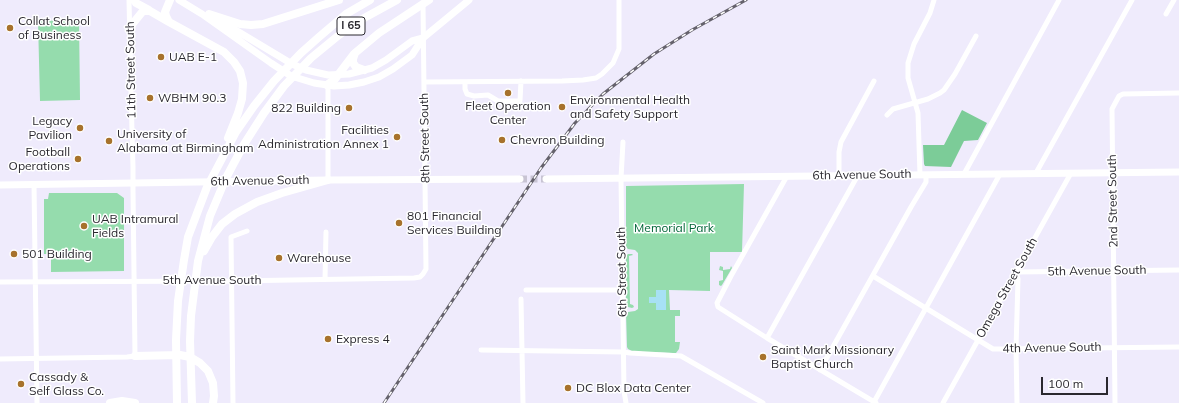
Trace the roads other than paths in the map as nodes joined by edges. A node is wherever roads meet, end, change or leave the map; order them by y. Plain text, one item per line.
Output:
1 (130, 0) edge
2 (134, 0) edge
3 (170, 0) edge
4 (179, 0) edge
5 (339, 0) edge
6 (370, 0) edge
7 (397, 0) edge
8 (423, 0) edge
9 (429, 0) edge
10 (469, 0) edge
11 (619, 0) edge
12 (934, 0) edge
13 (1059, 0) edge
14 (1132, 0) edge
15 (1174, 0) edge
16 (150, 11) junction
17 (209, 14) junction
18 (1166, 14) dead end
19 (169, 22) junction
20 (130, 27) junction
21 (976, 36) dead end
22 (423, 38) junction
23 (355, 53) junction
24 (364, 70) junction
25 (328, 74) junction
26 (338, 75) junction
27 (521, 81) junction
28 (874, 81) dead end
29 (424, 82) junction
30 (465, 82) junction
31 (327, 85) junction
32 (1179, 93) edge
33 (916, 103) junction
34 (887, 115) dead end
35 (622, 142) dead end
36 (218, 165) junction
37 (1112, 172) junction
38 (1179, 172) edge
39 (1036, 173) junction
40 (1070, 173) junction
41 (923, 174) junction
42 (964, 174) junction
43 (1000, 174) junction
44 (839, 175) junction
45 (858, 175) junction
46 (787, 176) junction
47 (546, 178) tunnel mouth
48 (621, 178) junction
49 (520, 179) tunnel mouth
50 (328, 180) junction
51 (426, 180) junction
52 (34, 184) junction
53 (133, 184) junction
54 (0, 185) edge
55 (247, 231) dead end
56 (326, 232) dead end
57 (198, 261) junction
58 (1114, 270) junction
59 (1179, 270) edge
60 (1016, 272) junction
61 (423, 274) joint
62 (873, 276) junction
63 (325, 279) junction
64 (134, 281) junction
65 (231, 281) junction
66 (0, 282) edge
67 (36, 282) junction
68 (526, 290) dead end
69 (622, 290) junction
70 (521, 299) dead end
71 (927, 308) junction
72 (767, 338) junction
73 (979, 339) junction
74 (1179, 347) edge
75 (1115, 348) junction
76 (1016, 349) junction
77 (481, 350) dead end
78 (522, 351) junction
79 (623, 352) junction
80 (135, 356) junction
81 (0, 359) edge
82 (37, 359) junction
83 (820, 370) junction
84 (875, 402) edge
85 (37, 403) edge
86 (110, 403) edge
87 (135, 403) edge
88 (177, 403) edge
89 (192, 403) edge
90 (213, 403) edge
91 (233, 403) edge
92 (523, 403) edge
93 (626, 403) edge
94 (763, 403) edge
95 (943, 403) edge
96 (1017, 403) edge
97 (1115, 403) edge

1 - 20 street, 11th Street South
2 - 16 highway
3 - 19 highway
4 - 17 main road
4 - 31 main road
5 - 17 highway
6 - 36 highway, I 65
7 - 57 highway, I 65
8 - 22 street, 8th Street South
9 - 23 highway
10 - 22 main road
11 - 27 street
12 - 33 street
13 - 42 street
14 - 39 street
15 - 18 street
16 - 19 highway
16 - 20 highway
17 - 25 main road
19 - 36 highway
20 - 53 street, 11th Street South
21 - 33 street
22 - 24 main road
22 - 29 street, 8th Street South
22 - 31 main road
23 - 24 highway
23 - 26 highway
24 - 26 main road
25 - 26 main road
25 - 31 street
26 - 31 highway
27 - 30 street
27 - 30 street
28 - 44 street
29 - 30 street
29 - 51 street, 8th Street South
31 - 50 street
32 - 37 street, 2nd Street South
33 - 34 street
33 - 41 street
35 - 48 street, 6th Street South
36 - 88 highway, I 65
37 - 38 main road, 6th Avenue South
37 - 40 main road, 6th Avenue South
37 - 58 street, 2nd Street South
39 - 40 main road, 6th Avenue South
39 - 43 main road, 6th Avenue South
40 - 60 street, Omega Street South
41 - 42 main road, 6th Avenue South
41 - 45 main road, 6th Avenue South
41 - 62 street
42 - 43 main road, 6th Avenue South
43 - 71 street
44 - 45 main road, 6th Avenue South
44 - 46 main road, 6th Avenue South
45 - 72 street
46 - 48 main road, 6th Avenue South
46 - 72 street
47 - 48 main road, 6th Avenue South
48 - 69 street, 6th Street South
49 - 51 main road, 6th Avenue South
50 - 51 main road, 6th Avenue South
50 - 53 main road, 6th Avenue South
50 - 57 highway
51 - 61 street, 8th Street South
52 - 53 main road, 6th Avenue South
52 - 54 main road, 6th Avenue South
52 - 67 street
53 - 64 street, 11th Street South
55 - 65 street
56 - 63 street
57 - 89 highway, I 65
58 - 59 street, 5th Avenue South
58 - 60 street, 5th Avenue South
58 - 75 street, 2nd Street South
60 - 73 street, Omega Street South
60 - 76 street
61 - 63 street, 5th Avenue South
62 - 71 street, 4th Avenue South
62 - 83 street
63 - 65 street, 5th Avenue South
64 - 65 street, 5th Avenue South
64 - 67 street, 5th Avenue South
64 - 80 street, 11th Street South
65 - 91 street
66 - 67 street, 5th Avenue South
67 - 82 street
68 - 69 street
69 - 79 street, 6th Street South
70 - 78 street
71 - 73 street, 4th Avenue South
71 - 84 street
72 - 83 street
73 - 76 street, 4th Avenue South
73 - 95 street, Omega Street South
74 - 75 street, 4th Avenue South
75 - 76 street, 4th Avenue South
75 - 97 street, 2nd Street South
76 - 96 street
77 - 78 street
78 - 79 street
78 - 92 street
79 - 93 street, 6th Street South
79 - 94 street
80 - 82 street
80 - 90 highway
81 - 82 street
82 - 85 street
83 - 84 street
86 - 87 highway

